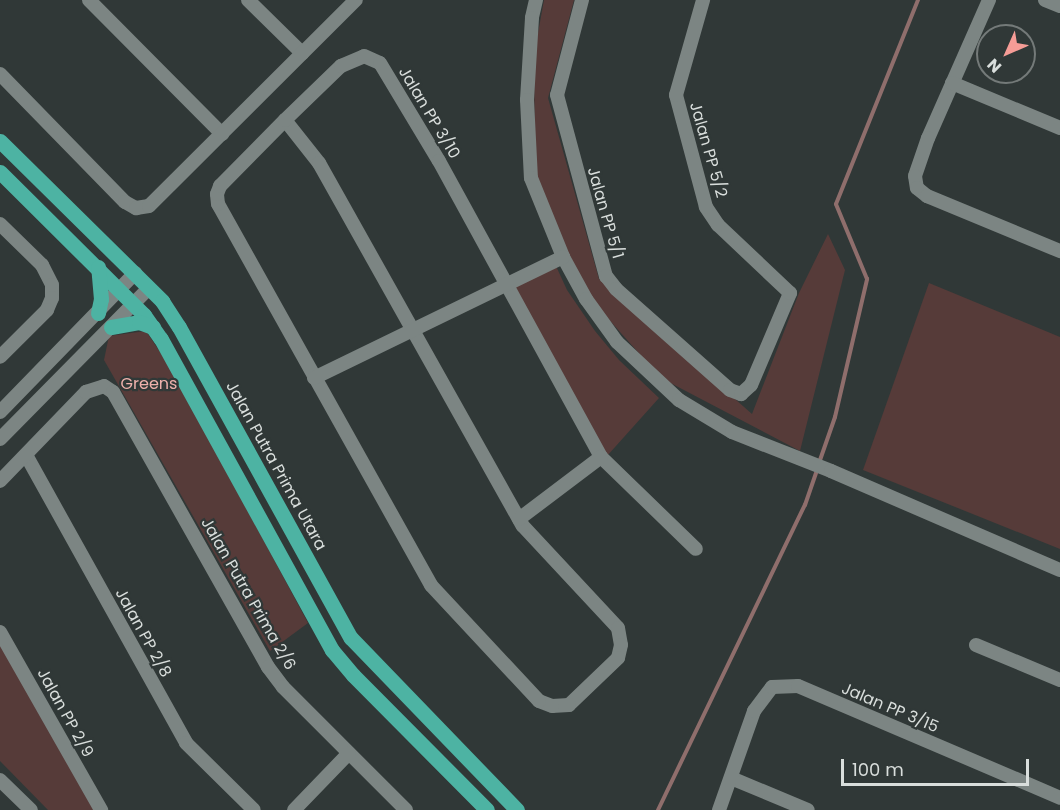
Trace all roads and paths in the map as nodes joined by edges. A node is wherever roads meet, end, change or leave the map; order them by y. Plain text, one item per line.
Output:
1 (89, 0) edge
2 (249, 0) edge
3 (356, 0) edge
4 (537, 0) edge
5 (582, 0) edge
6 (703, 0) edge
7 (989, 0) edge
8 (1045, 0) edge
9 (1060, 6) edge
10 (302, 53) junction
11 (0, 74) edge
12 (952, 83) junction
13 (285, 120) junction
14 (1060, 128) edge
15 (222, 134) junction
16 (0, 141) edge
17 (0, 172) edge
18 (0, 224) edge
19 (1060, 251) edge
20 (563, 257) junction
21 (98, 267) junction
22 (135, 273) junction
23 (506, 285) junction
24 (149, 288) junction
25 (120, 289) junction
26 (134, 303) junction
27 (98, 313) junction
28 (111, 327) junction
29 (153, 327) junction
30 (412, 331) junction
31 (766, 345) joint
32 (0, 357) edge
33 (314, 378) junction
34 (0, 412) edge
35 (0, 439) edge
36 (26, 455) junction
37 (601, 457) junction
38 (0, 481) edge
39 (519, 519) junction
40 (696, 549) dead end
41 (1060, 570) edge
42 (0, 632) edge
43 (976, 645) dead end
44 (1060, 680) edge
45 (349, 753) junction
46 (731, 778) junction
47 (0, 780) edge
48 (1060, 798) edge
49 (513, 808) edge
50 (31, 810) edge
51 (101, 810) edge
52 (254, 810) edge
53 (294, 810) edge
54 (406, 810) edge
55 (487, 810) edge
56 (718, 810) edge
57 (808, 810) edge

1 - 15 street
2 - 10 street
3 - 10 street
4 - 20 street
5 - 31 street, Jalan PP 5/1
6 - 31 street, Jalan PP 5/2
7 - 12 street
8 - 9 street
10 - 15 street
11 - 15 street
12 - 14 street
12 - 19 street
13 - 23 street, Jalan PP 3/10
13 - 30 street
13 - 33 street, Jalan PP 3/10
16 - 22 main road, Jalan Putra Prima Utara
17 - 21 main road
18 - 32 street
20 - 23 street
20 - 41 street
21 - 25 main road
21 - 27 main road
22 - 24 main road, Jalan Putra Prima Utara
22 - 25 street
23 - 30 street
23 - 37 street, Jalan PP 3/10
24 - 26 street
24 - 49 main road, Jalan Putra Prima Utara
25 - 26 main road
25 - 27 street
26 - 28 street
26 - 29 main road
27 - 34 street
28 - 29 main road
28 - 35 street
29 - 55 main road
30 - 33 street
30 - 39 street
33 - 39 street, Jalan PP 3/10
36 - 38 street
36 - 45 street, Jalan Putra Prima 2/6
36 - 52 street, Jalan PP 2/8
37 - 39 street
37 - 40 street, Jalan PP 3/10
42 - 51 street, Jalan PP 2/9
43 - 44 street
45 - 53 street
45 - 54 street, Jalan Putra Prima 2/6
46 - 48 street, Jalan PP 3/15
46 - 56 street
46 - 57 street
47 - 50 street

